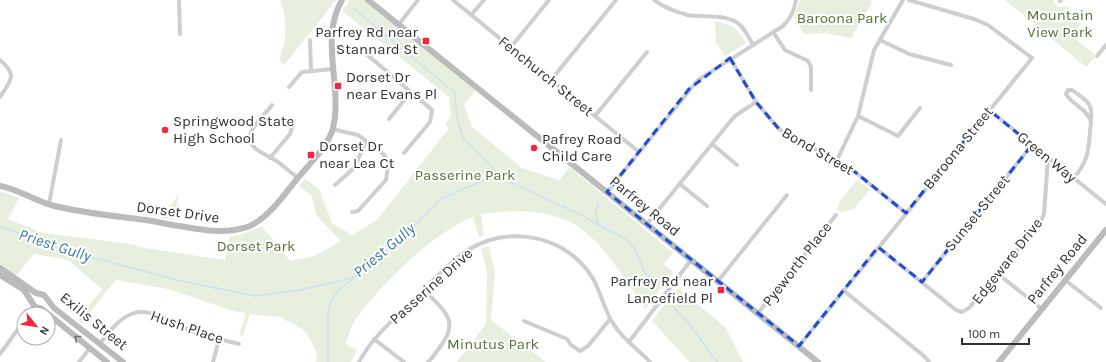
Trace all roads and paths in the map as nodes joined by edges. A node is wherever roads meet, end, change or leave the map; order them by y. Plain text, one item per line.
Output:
1 (179, 0) edge
2 (342, 0) edge
3 (346, 0) edge
4 (368, 0) edge
5 (374, 0) edge
6 (418, 0) edge
7 (453, 0) edge
8 (484, 0) edge
9 (549, 0) edge
10 (616, 0) edge
11 (654, 0) edge
12 (796, 0) edge
13 (904, 0) edge
14 (910, 0) edge
15 (338, 8) junction
16 (381, 9) junction
17 (471, 15) junction
18 (399, 24) junction
19 (773, 32) junction
20 (180, 34) dead end
21 (310, 40) dead end
22 (880, 40) junction
23 (753, 44) junction
24 (1106, 45) edge
25 (511, 48) junction
26 (332, 51) junction
27 (647, 52) dead end
28 (1097, 56) dead end
29 (730, 58) junction
30 (0, 60) edge
31 (951, 65) dead end
32 (333, 69) junction
33 (311, 70) junction
34 (551, 80) junction
35 (289, 87) dead end
36 (811, 90) dead end
37 (410, 93) junction
38 (0, 97) edge
39 (756, 102) junction
40 (272, 105) dead end
41 (920, 108) dead end
42 (989, 110) junction
43 (595, 116) junction
44 (858, 116) junction
45 (389, 118) dead end
46 (294, 120) dead end
47 (1091, 122) junction
48 (332, 129) junction
49 (61, 140) dead end
50 (366, 142) junction
51 (712, 144) junction
52 (1032, 145) junction
53 (639, 152) junction
54 (404, 153) dead end
55 (270, 158) junction
56 (1048, 158) junction
57 (837, 160) junction
58 (737, 165) dead end
59 (298, 178) junction
60 (1074, 178) junction
61 (680, 184) junction
62 (335, 185) dead end
63 (0, 186) edge
64 (607, 192) junction
65 (787, 195) dead end
66 (49, 204) junction
67 (1106, 204) edge
68 (707, 206) dead end
69 (352, 212) dead end
70 (906, 213) junction
71 (836, 215) dead end
72 (647, 224) junction
73 (1106, 230) edge
74 (878, 247) junction
75 (691, 260) junction
76 (0, 268) edge
77 (998, 274) junction
78 (0, 276) edge
79 (1065, 280) junction
80 (718, 281) junction
81 (922, 282) junction
82 (424, 290) junction
83 (842, 290) junction
84 (40, 294) junction
85 (48, 300) junction
86 (37, 306) joint
87 (46, 306) edge
88 (1101, 308) dead end
89 (1042, 309) junction
90 (758, 313) junction
91 (610, 319) junction
92 (56, 321) edge
93 (524, 321) dead end
94 (16, 333) edge
95 (219, 339) junction
96 (374, 339) junction
97 (629, 342) junction
98 (100, 343) junction
99 (239, 344) dead end
100 (799, 346) junction
101 (90, 348) junction
102 (0, 354) edge
103 (646, 358) junction
104 (79, 362) edge
105 (107, 362) edge
106 (123, 362) edge
107 (213, 362) edge
108 (359, 362) edge
109 (404, 362) edge
110 (428, 362) edge
111 (643, 362) edge
112 (650, 362) edge
113 (818, 362) edge
114 (929, 362) edge
115 (999, 362) edge

1 - 20 street
2 - 15 street, Dorset Drive
3 - 15 street, Dorset Drive
4 - 16 street, Parfrey Road
5 - 16 street, Parfrey Road
6 - 18 street
7 - 17 street, Fenchurch Street
8 - 17 street
9 - 25 street
10 - 34 street
11 - 23 street
12 - 19 street
13 - 22 street
14 - 42 street, Baroona Street
15 - 26 street, Dorset Drive
16 - 18 street, Parfrey Road
17 - 25 street, Fenchurch Street
18 - 64 street, Parfrey Road
19 - 23 street
19 - 36 street
21 - 33 street
22 - 31 street
22 - 44 street
23 - 29 street
24 - 28 street
25 - 34 street, Fenchurch Street
26 - 32 street, Dorset Drive
26 - 37 street
27 - 43 street
29 - 39 street, Bond Street
29 - 53 street
30 - 38 street
32 - 33 street
32 - 48 street, Dorset Drive
33 - 35 street
34 - 43 street, Fenchurch Street
37 - 45 street
37 - 54 street
39 - 51 street
39 - 57 street, Bond Street
40 - 55 street
41 - 44 street
42 - 52 street, Green Way
42 - 70 street, Baroona Street
43 - 53 street, Fenchurch Street
44 - 57 street
46 - 55 street
47 - 47 street
47 - 60 street
48 - 50 street
48 - 59 street, Dorset Drive
49 - 66 street
50 - 62 street
50 - 69 street
51 - 58 street
51 - 61 street
52 - 56 street, Green Way
52 - 81 street, Sunset Street
53 - 64 street
55 - 59 street
56 - 60 street, Green Way
56 - 77 street, Edgeware Drive
57 - 70 street, Bond Street
59 - 66 street, Dorset Drive
60 - 67 street, Green Way
61 - 68 street
61 - 72 street
63 - 66 street, Dorset Drive
64 - 72 street, Parfrey Road
65 - 80 street
70 - 74 street, Baroona Street
71 - 90 street, Pyeworth Place
72 - 75 street, Parfrey Road
73 - 79 street, Parfrey Road
74 - 81 street
74 - 83 street, Baroona Street
75 - 80 street, Parfrey Road
75 - 97 street
76 - 84 street, Exilis Street
77 - 81 street, Edgeware Drive
77 - 89 street
78 - 86 street, Exilis Street
79 - 88 street
79 - 89 street, Parfrey Road
80 - 90 street, Parfrey Road
82 - 91 street, Passerine Drive
82 - 96 street, Passerine Drive
82 - 110 street
83 - 100 street, Baroona Street
83 - 114 street
84 - 85 street, Exilis Street
84 - 86 street, Exilis Street
85 - 87 street, Exilis Street
85 - 98 street, Exilis Street
89 - 115 street, Parfrey Road
90 - 100 street, Parfrey Road
91 - 93 street
91 - 97 street, Passerine Drive
101 -> 92 street, Exilis Street
94 - 102 street
95 - 98 street, Hush Place
95 - 99 street, Hush Place
95 - 107 street
96 - 108 street, Passerine Drive
96 - 109 street
97 - 103 street, Passerine Drive
98 - 106 street, Exilis Street
100 - 113 street, Parfrey Road
101 - 104 street
101 - 105 street, Exilis Street
103 - 111 street
103 - 112 street, Passerine Drive

